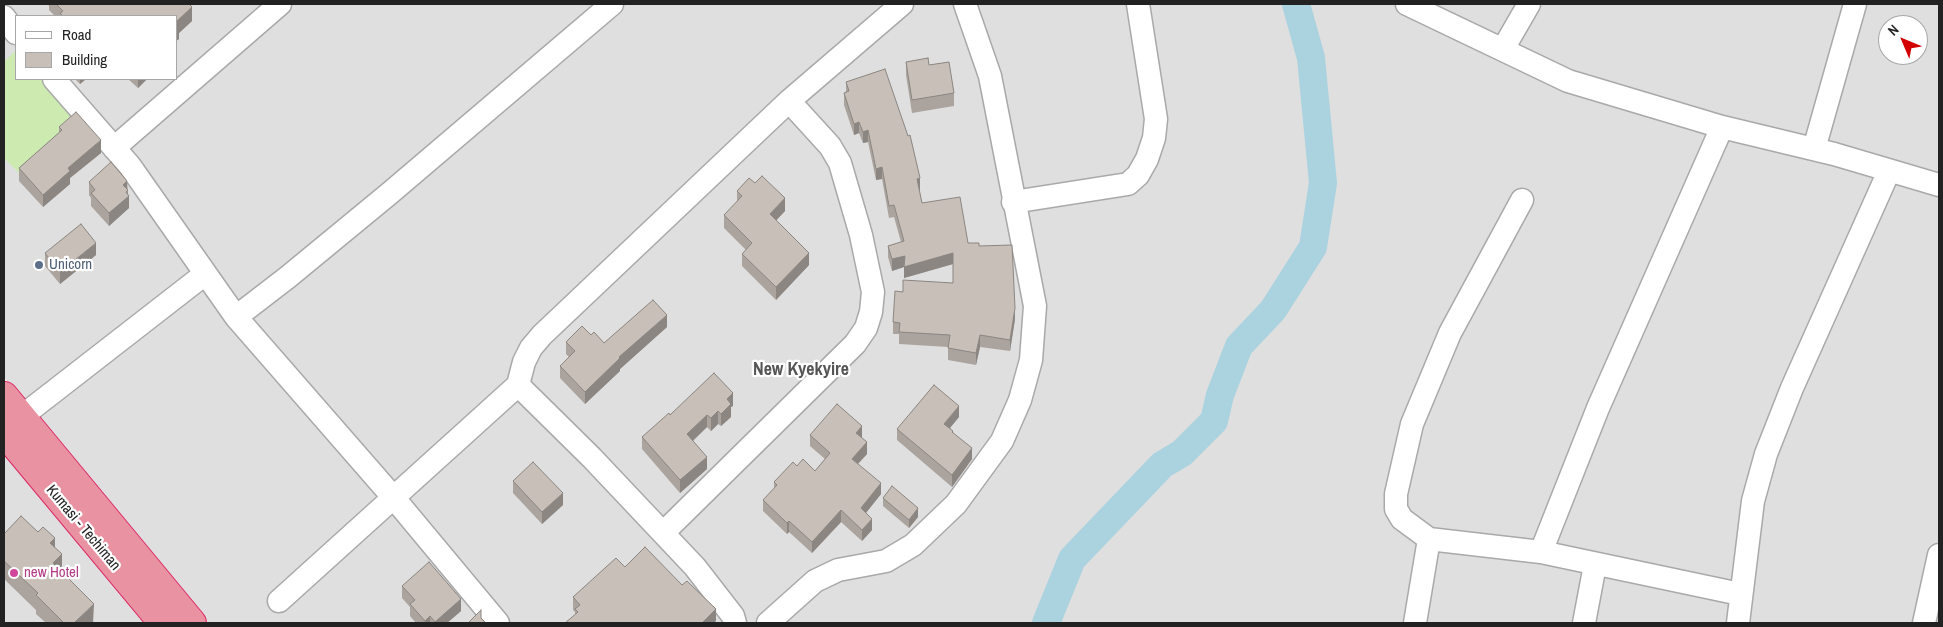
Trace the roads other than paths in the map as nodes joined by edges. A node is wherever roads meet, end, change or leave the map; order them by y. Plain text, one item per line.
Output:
1 (17, 4) edge
2 (280, 4) edge
3 (612, 4) edge
4 (902, 4) edge
5 (965, 4) edge
6 (1138, 4) edge
7 (1407, 4) edge
8 (1529, 4) edge
9 (1855, 4) edge
10 (4, 16) edge
11 (15, 32) edge
12 (1503, 49) junction
13 (55, 80) edge
14 (789, 101) junction
15 (1722, 126) junction
16 (114, 148) junction
17 (1814, 149) junction
18 (1889, 170) junction
19 (1939, 185) edge
20 (1522, 200) dead end
21 (1014, 202) junction
22 (205, 274) junction
23 (236, 317) junction
24 (518, 385) junction
25 (4, 396) edge
26 (13, 425) edge
27 (393, 497) junction
28 (663, 534) junction
29 (1429, 539) junction
30 (1541, 552) junction
31 (1939, 555) edge
32 (1595, 565) junction
33 (1740, 594) junction
34 (279, 601) dead end
35 (163, 623) edge
36 (192, 623) edge
37 (498, 623) edge
38 (735, 623) edge
39 (768, 623) edge
40 (1415, 623) edge
41 (1584, 623) edge
42 (1738, 623) edge
43 (1924, 623) edge

1 - 10 street
2 - 16 street
3 - 23 street
4 - 14 street
5 - 21 street
6 - 21 street
7 - 12 street
8 - 12 street
9 - 17 street
10 - 11 street
12 - 15 street
13 - 16 street
14 - 24 street
14 - 28 street
15 - 17 street
15 - 30 street
16 - 22 street
17 - 18 street
18 - 19 street
18 - 33 street
20 - 29 street
21 - 39 street
22 - 23 street
22 - 26 street
23 - 27 street
24 - 27 street
24 - 28 street
25 - 26 highway
26 - 35 highway, Kumasi - Techiman
26 - 36 highway
27 - 34 street
27 - 37 street
28 - 38 street
29 - 30 street
29 - 40 street
30 - 32 street
31 - 43 street
32 - 33 street
32 - 41 street
33 - 42 street

